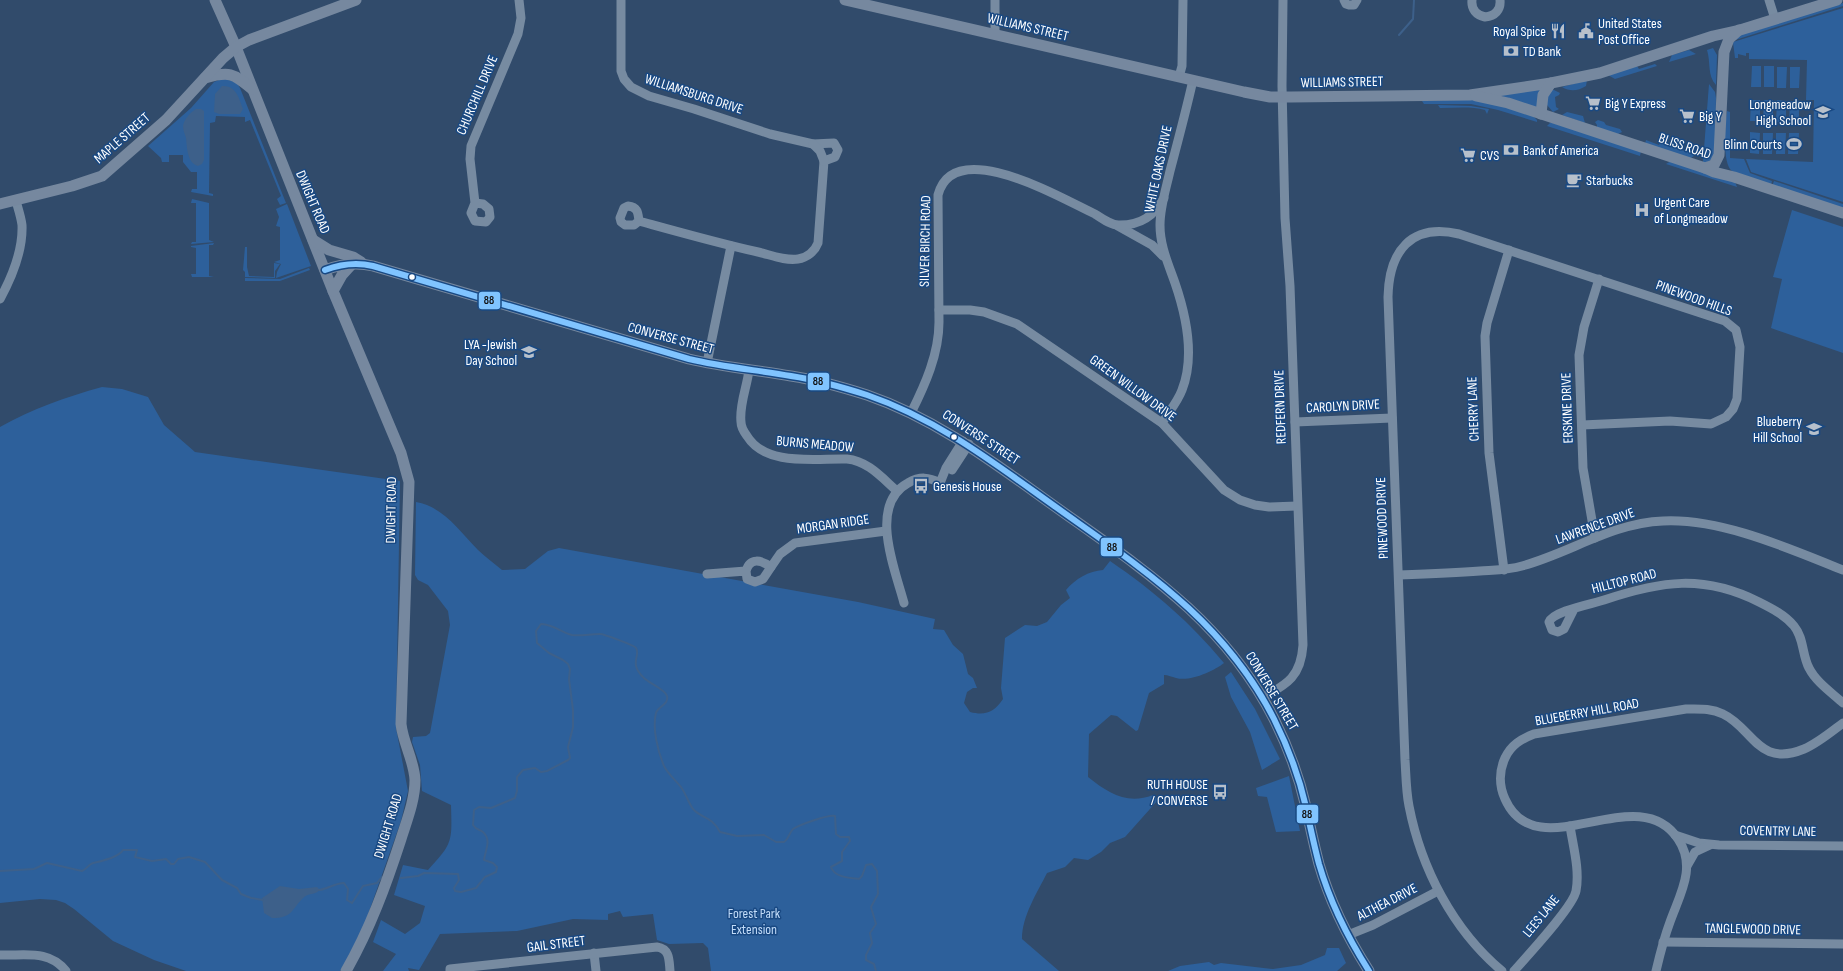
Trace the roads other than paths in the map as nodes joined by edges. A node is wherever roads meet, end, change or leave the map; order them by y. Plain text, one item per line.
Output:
1 (215, 0) edge
2 (356, 0) edge
3 (520, 0) edge
4 (621, 0) edge
5 (846, 0) edge
6 (995, 0) edge
7 (1183, 0) edge
8 (1283, 0) edge
9 (1344, 0) edge
10 (1358, 0) edge
11 (1472, 0) edge
12 (1500, 0) edge
13 (1769, 0) edge
14 (1837, 0) edge
15 (882, 4) edge
16 (1775, 19) junction
17 (1740, 30) junction
18 (995, 34) junction
19 (1705, 40) junction
20 (236, 47) junction
21 (1722, 63) junction
22 (1179, 77) junction
23 (204, 78) junction
24 (1193, 80) junction
25 (1551, 83) junction
26 (253, 90) junction
27 (1470, 95) junction
28 (1283, 97) junction
29 (1541, 114) junction
30 (813, 144) junction
31 (1719, 152) junction
32 (824, 162) junction
33 (1705, 168) junction
34 (1734, 177) junction
35 (1164, 198) junction
36 (16, 201) junction
37 (475, 203) dead end
38 (0, 204) edge
39 (1843, 213) edge
40 (639, 221) dead end
41 (1118, 226) junction
42 (313, 240) junction
43 (731, 246) junction
44 (1509, 250) junction
45 (1165, 259) junction
46 (352, 264) junction
47 (364, 264) junction
48 (325, 270) junction
49 (1598, 279) junction
50 (333, 291) junction
51 (0, 299) edge
52 (938, 310) junction
53 (706, 363) junction
54 (749, 370) junction
55 (911, 413) junction
56 (1392, 418) junction
57 (1295, 422) junction
58 (1162, 423) junction
59 (1582, 424) junction
60 (966, 443) junction
61 (897, 491) junction
62 (1298, 506) junction
63 (886, 531) junction
64 (1595, 538) junction
65 (771, 567) junction
66 (1504, 570) junction
67 (1843, 570) edge
68 (746, 571) junction
69 (707, 574) dead end
70 (1399, 575) junction
71 (904, 603) dead end
72 (1574, 609) dead end
73 (1262, 698) junction
74 (1843, 703) edge
75 (1843, 723) edge
76 (1570, 826) junction
77 (1675, 835) junction
78 (1714, 844) junction
79 (1843, 846) edge
80 (1687, 866) junction
81 (1438, 891) junction
82 (1348, 935) junction
83 (1663, 942) junction
84 (1843, 944) edge
85 (594, 953) junction
86 (0, 955) edge
87 (522, 966) edge
88 (450, 970) edge
89 (66, 971) edge
90 (346, 971) edge
91 (596, 971) edge
92 (670, 971) edge
93 (1370, 971) edge
94 (1502, 971) edge
95 (1514, 971) edge
96 (1656, 971) edge

1 - 20 main road, DWIGHT ROAD
2 - 20 main road
3 - 37 street, CHURCHILL DRIVE
4 - 30 street, WILLIAMSBURG DRIVE
5 - 15 main road, WILLIAMS STREET
6 - 18 street
7 - 22 street
8 - 28 street, REDFERN DRIVE
9 - 10 street
11 - 12 street
13 - 16 street
14 - 16 main road, WILLIAMS STREET
15 - 18 main road, WILLIAMS STREET
16 - 17 main road, WILLIAMS STREET
17 - 19 main road, WILLIAMS STREET
17 - 21 main road
18 - 22 main road, WILLIAMS STREET
19 - 21 main road
19 - 25 main road, WILLIAMS STREET
20 - 23 main road, MAPLE STREET
20 - 26 main road, DWIGHT ROAD
21 - 31 main road
22 - 24 main road, WILLIAMS STREET
23 - 26 main road
23 - 36 main road, MAPLE STREET
24 - 28 main road, WILLIAMS STREET
24 - 35 street, WHITE OAKS DRIVE
25 - 27 main road, WILLIAMS STREET
25 - 29 main road
26 - 42 main road, DWIGHT ROAD
27 - 28 main road, WILLIAMS STREET
27 - 29 main road, BLISS ROAD
28 - 57 street, REDFERN DRIVE
29 - 33 main road, BLISS ROAD
30 - 32 street
30 - 32 street, WILLIAMSBURG DRIVE
31 - 33 main road
31 - 34 main road
32 - 43 street
33 - 34 main road, BLISS ROAD
34 - 39 main road, BLISS ROAD
35 - 41 street
35 - 45 street, WHITE OAKS DRIVE
36 - 38 main road, MAPLE STREET
36 - 51 street
40 - 43 street
41 - 45 street, SILVER BIRCH ROAD
41 - 52 street, SILVER BIRCH ROAD
42 - 47 main road
42 - 48 main road, DWIGHT ROAD
43 - 53 street
44 - 49 street, PINEWOOD DRIVE
44 - 56 street, PINEWOOD DRIVE
44 - 66 street, CHERRY LANE
45 - 58 street, WHITE OAKS DRIVE
46 - 47 main road, CONVERSE STREET
46 - 48 main road, CONVERSE STREET
46 - 50 main road
47 - 53 main road, CONVERSE STREET
48 - 50 main road, DWIGHT ROAD
49 - 59 street, ERSKINE DRIVE
49 - 59 street, PINEWOOD HILLS
50 - 90 main road, DWIGHT ROAD
52 - 55 street, SILVER BIRCH ROAD
52 - 58 street, GREEN WILLOW DRIVE
53 - 54 main road, CONVERSE STREET
54 - 55 main road, CONVERSE STREET
54 - 61 street, BURNS MEADOW
55 - 60 main road, CONVERSE STREET
56 - 57 street, CAROLYN DRIVE
56 - 70 street, PINEWOOD DRIVE
57 - 62 street, REDFERN DRIVE
58 - 62 street, GREEN WILLOW DRIVE
59 - 64 street, ERSKINE DRIVE
60 - 61 street
60 - 73 main road, CONVERSE STREET
61 - 63 street
62 - 73 street, REDFERN DRIVE
63 - 65 street, MORGAN RIDGE
63 - 71 street
64 - 66 street, LAWRENCE DRIVE
64 - 67 street, LAWRENCE DRIVE
65 - 68 street
65 - 68 street, MORGAN RIDGE
66 - 70 street, LAWRENCE DRIVE
68 - 69 street
70 - 81 street, PINEWOOD DRIVE
72 - 74 street, HILLTOP ROAD
73 - 82 main road, CONVERSE STREET
75 - 76 street, BLUEBERRY HILL ROAD
76 - 77 street, BLUEBERRY HILL ROAD
76 - 95 street, LEES LANE
77 - 78 street, COVENTRY LANE
77 - 80 street, BLUEBERRY HILL ROAD
78 - 79 street, COVENTRY LANE
78 - 80 street, COVENTRY LANE
80 - 83 street, BLUEBERRY HILL ROAD
81 - 82 street, ALTHEA DRIVE
81 - 94 street, PINEWOOD DRIVE
82 - 93 main road, CONVERSE STREET
83 - 84 street, TANGLEWOOD DRIVE
83 - 96 street, BLUEBERRY HILL ROAD
85 - 87 street, GAIL STREET
85 - 91 street
85 - 92 street, GAIL STREET
86 - 89 street
87 - 88 street, GAIL STREET

